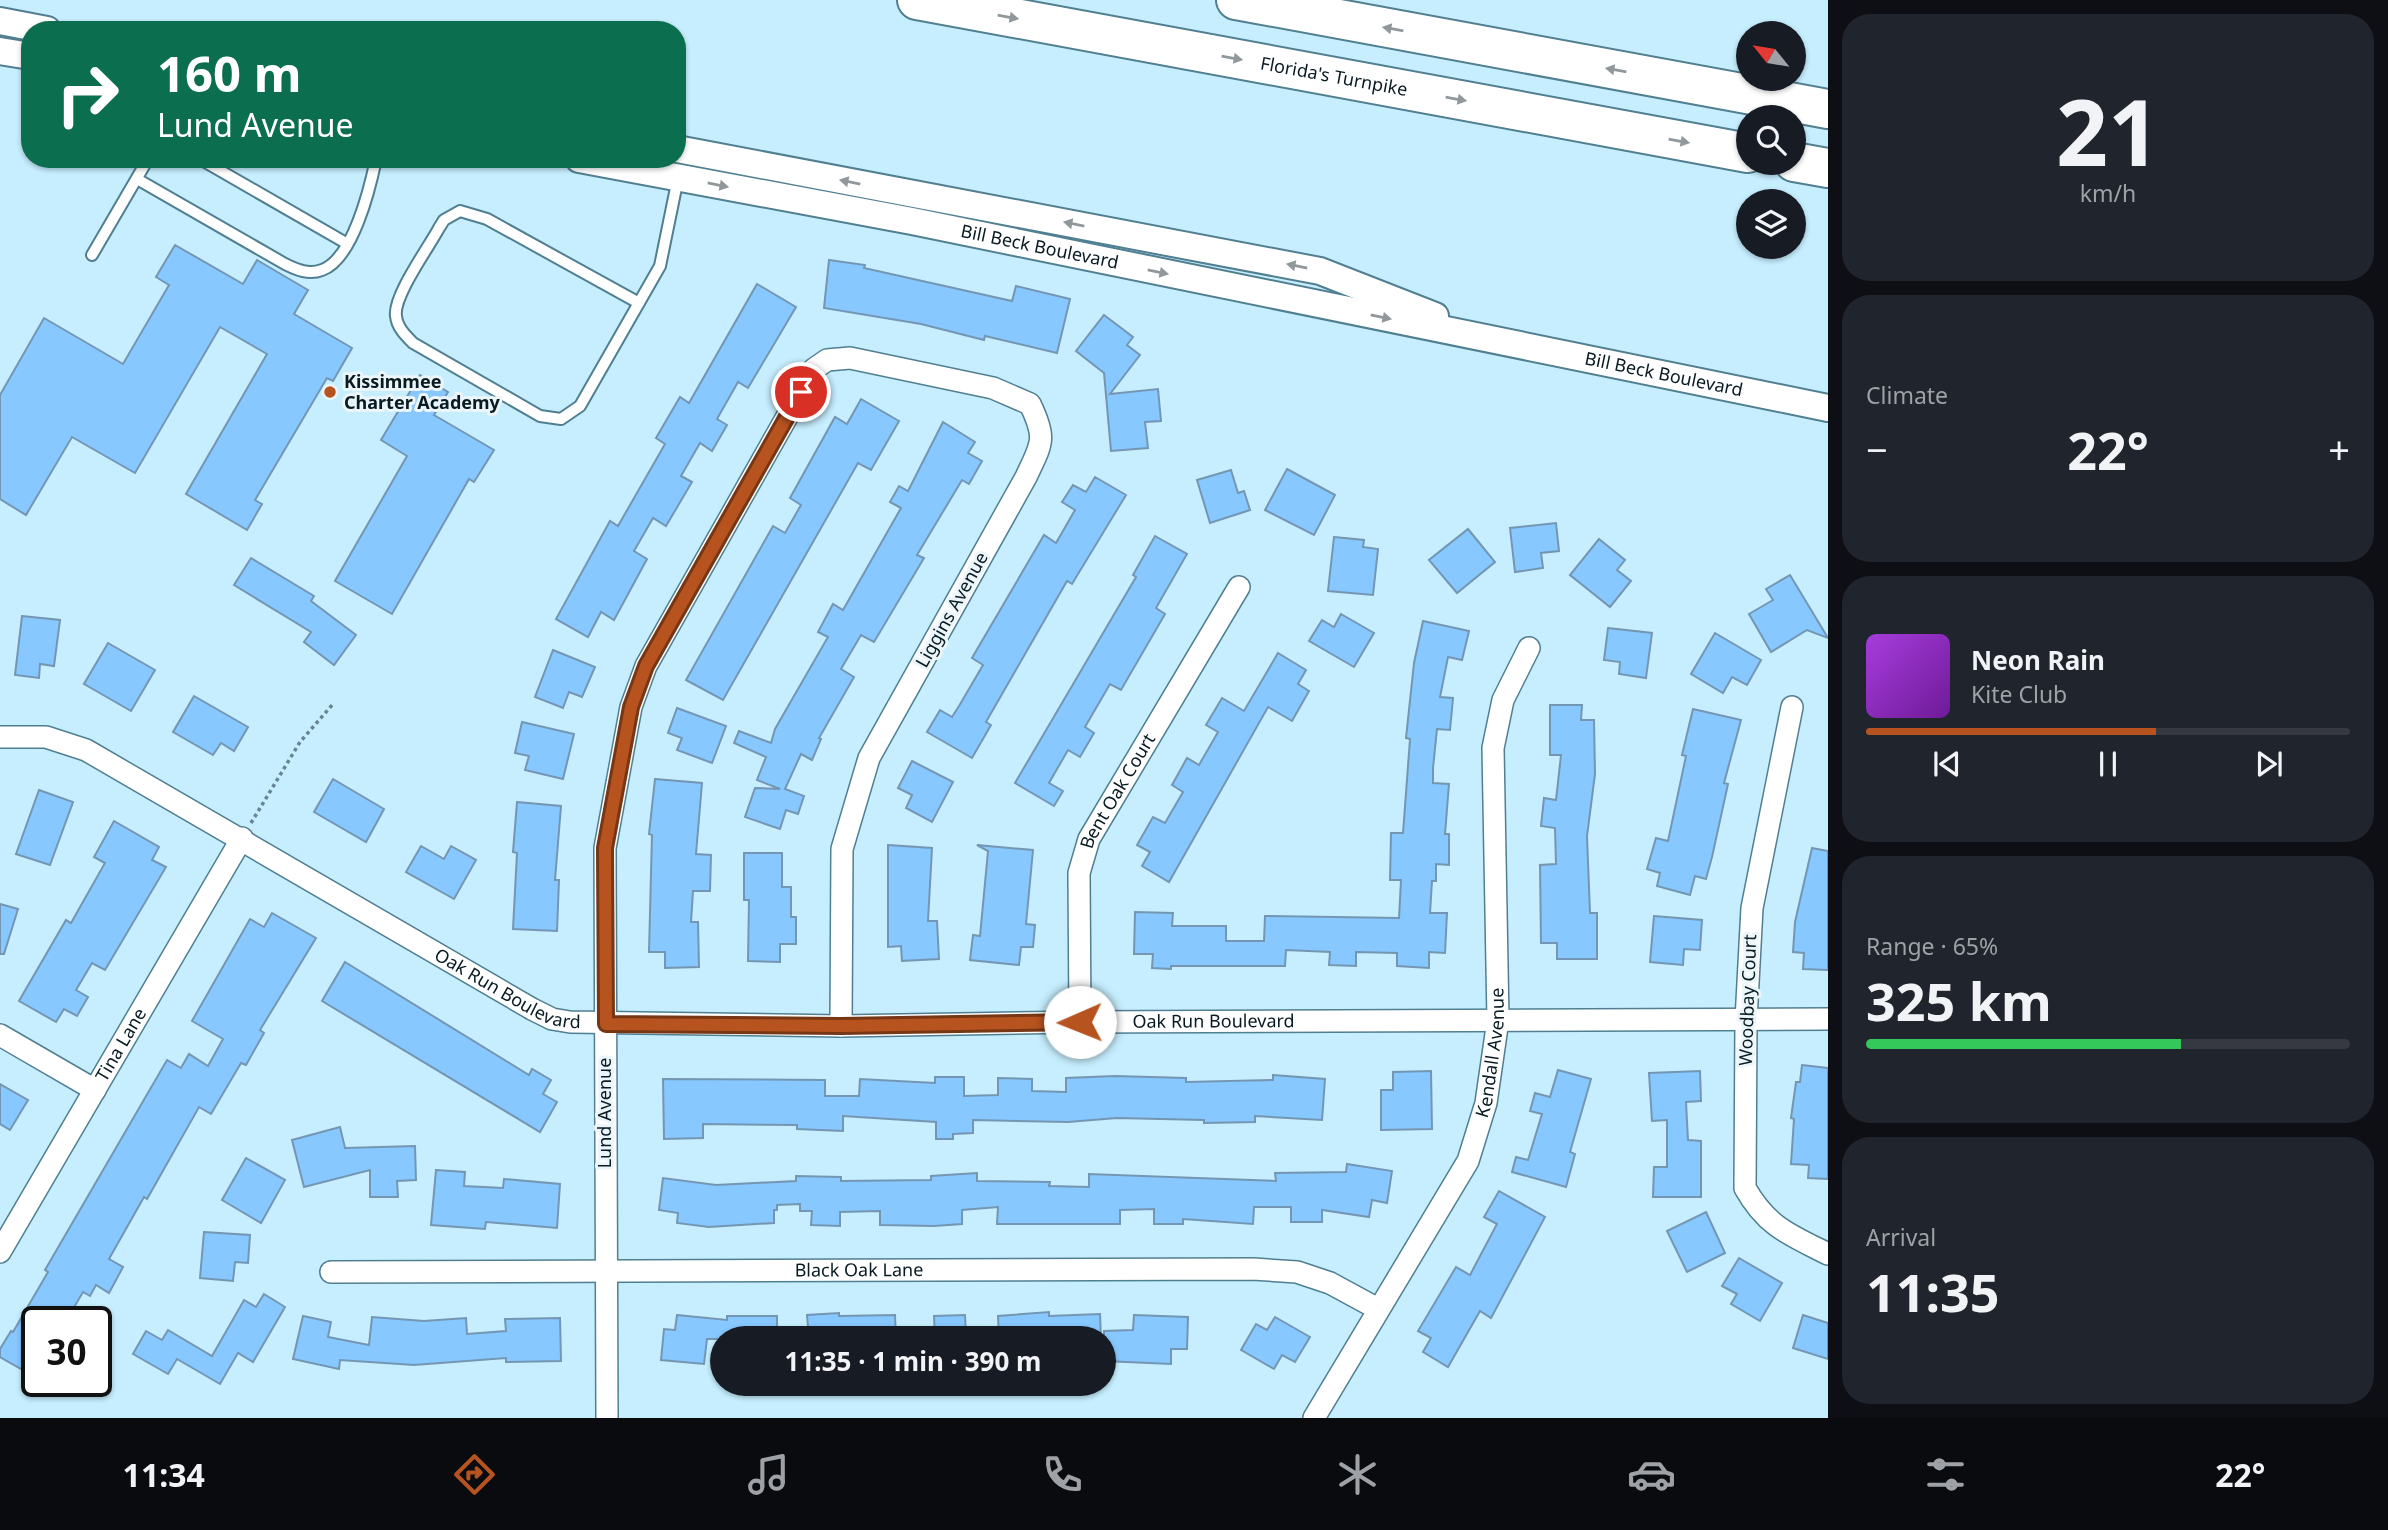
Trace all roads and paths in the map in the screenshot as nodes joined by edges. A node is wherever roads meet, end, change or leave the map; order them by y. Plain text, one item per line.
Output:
1 (917, 0) edge
2 (1236, 0) edge
3 (0, 21) edge
4 (21, 25) edge
5 (0, 51) edge
6 (21, 54) edge
7 (1828, 108) edge
8 (686, 151) edge
9 (1736, 151) edge
10 (1806, 164) edge
11 (143, 168) edge
12 (216, 168) edge
13 (374, 168) edge
14 (626, 168) edge
15 (1828, 168) edge
16 (678, 178) junction
17 (136, 179) junction
18 (346, 243) junction
19 (92, 254) dead end
20 (639, 303) junction
21 (1498, 342) junction
22 (827, 360) joint
23 (1828, 408) edge
24 (1239, 587) dead end
25 (1529, 648) dead end
26 (333, 704) dead end
27 (1792, 707) dead end
28 (0, 737) edge
29 (246, 832) junction
30 (1828, 1019) edge
31 (1498, 1020) junction
32 (1746, 1020) junction
33 (1080, 1022) junction
34 (606, 1024) junction
35 (841, 1026) junction
36 (0, 1035) edge
37 (95, 1090) junction
38 (0, 1252) edge
39 (1828, 1254) edge
40 (331, 1272) dead end
41 (606, 1272) junction
42 (1378, 1309) junction
43 (607, 1418) edge
44 (1314, 1418) edge

1 -> 9 highway, Florida's Turnpike
7 -> 2 highway
3 - 4 street
5 - 6 street
21 -> 8 street, Bill Beck Boulevard
10 - 15 highway
11 - 17 lane
12 - 18 lane
13 - 18 lane
14 - 16 street, Bill Beck Boulevard
16 - 20 lane
16 -> 21 street, Bill Beck Boulevard
17 - 18 lane
17 - 19 lane
20 - 20 lane
21 - 23 street, Bill Beck Boulevard
22 - 34 street, Lund Avenue
22 - 35 street, Liggins Avenue
24 - 33 street, Bent Oak Court
25 - 31 street, Kendall Avenue
26 - 29 path
27 - 32 street, Woodbay Court
28 - 29 street, Oak Run Boulevard
29 - 34 street, Oak Run Boulevard
29 - 37 street, Tina Lane
30 - 32 street, Oak Run Boulevard
31 - 32 street, Oak Run Boulevard
31 - 33 street, Oak Run Boulevard
31 - 42 street, Kendall Avenue
32 - 39 street, Woodbay Court
33 - 35 street, Oak Run Boulevard
34 - 35 street, Oak Run Boulevard
34 - 41 street, Lund Avenue
36 - 37 street
37 - 38 street, Tina Lane
40 - 41 street, Black Oak Lane
41 - 42 street, Black Oak Lane
41 - 43 street, Lund Avenue
42 - 44 street, Kendall Avenue

